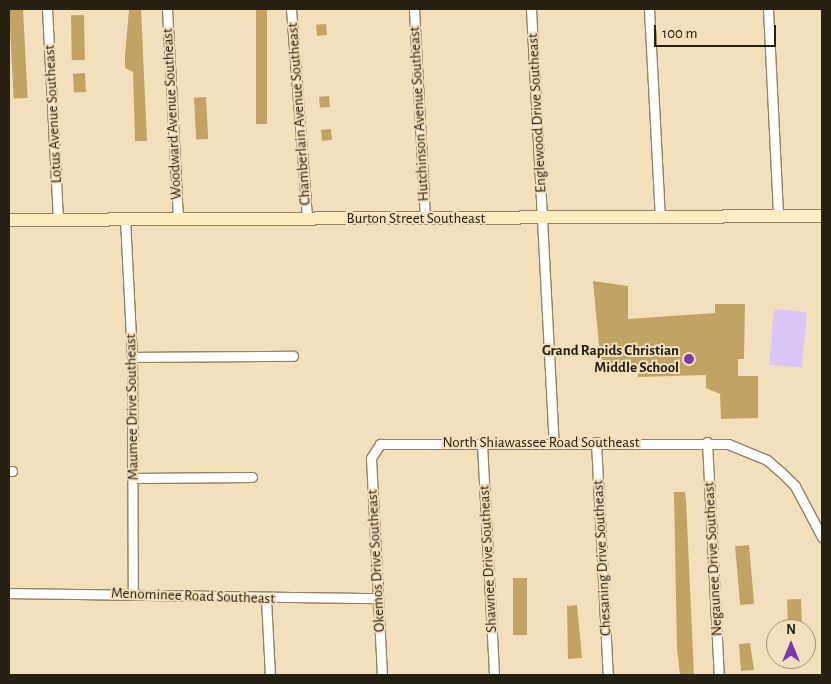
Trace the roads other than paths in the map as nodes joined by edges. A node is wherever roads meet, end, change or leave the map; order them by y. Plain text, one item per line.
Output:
1 (47, 9) edge
2 (167, 9) edge
3 (291, 9) edge
4 (414, 9) edge
5 (531, 9) edge
6 (649, 9) edge
7 (768, 9) edge
8 (778, 216) junction
9 (822, 216) edge
10 (542, 218) junction
11 (660, 218) junction
12 (125, 219) junction
13 (178, 219) junction
14 (307, 219) junction
15 (425, 219) junction
16 (9, 220) edge
17 (58, 220) junction
18 (293, 356) dead end
19 (132, 357) junction
20 (554, 442) junction
21 (596, 442) junction
22 (707, 442) junction
23 (482, 444) junction
24 (375, 447) joint
25 (252, 477) dead end
26 (133, 478) junction
27 (822, 537) edge
28 (9, 592) edge
29 (133, 595) junction
30 (378, 598) junction
31 (266, 599) junction
32 (270, 675) edge
33 (382, 675) edge
34 (494, 675) edge
35 (608, 675) edge
36 (719, 675) edge

1 - 17 street, Lotus Avenue Southeast
2 - 13 street, Woodward Avenue Southeast
3 - 14 street, Chamberlain Avenue Southeast
4 - 15 street, Hutchinson Avenue Southeast
5 - 10 street, Englewood Drive Southeast
6 - 11 street
7 - 8 street
8 - 9 main road, Burton Street Southeast
8 - 11 main road, Burton Street Southeast
10 - 11 main road, Burton Street Southeast
10 - 15 main road, Burton Street Southeast
10 - 20 street
12 - 13 main road, Burton Street Southeast
12 - 17 main road, Burton Street Southeast
12 - 19 street, Maumee Drive Southeast
13 - 14 main road, Burton Street Southeast
14 - 15 main road, Burton Street Southeast
16 - 17 main road, Burton Street Southeast
18 - 19 street
19 - 26 street, Maumee Drive Southeast
20 - 21 street, North Shiawassee Road Southeast
20 - 23 street, North Shiawassee Road Southeast
21 - 22 street, North Shiawassee Road Southeast
21 - 35 street, Chesaning Drive Southeast
22 - 27 street, North Shiawassee Road Southeast
22 - 36 street, Negaunee Drive Southeast
23 - 24 street, North Shiawassee Road Southeast
23 - 34 street, Shawnee Drive Southeast
24 - 30 street, Okemos Drive Southeast
25 - 26 street
26 - 29 street, Maumee Drive Southeast
28 - 29 street, Menominee Road Southeast
29 - 31 street, Menominee Road Southeast
30 - 31 street, Menominee Road Southeast
30 - 33 street, Okemos Drive Southeast
31 - 32 street

